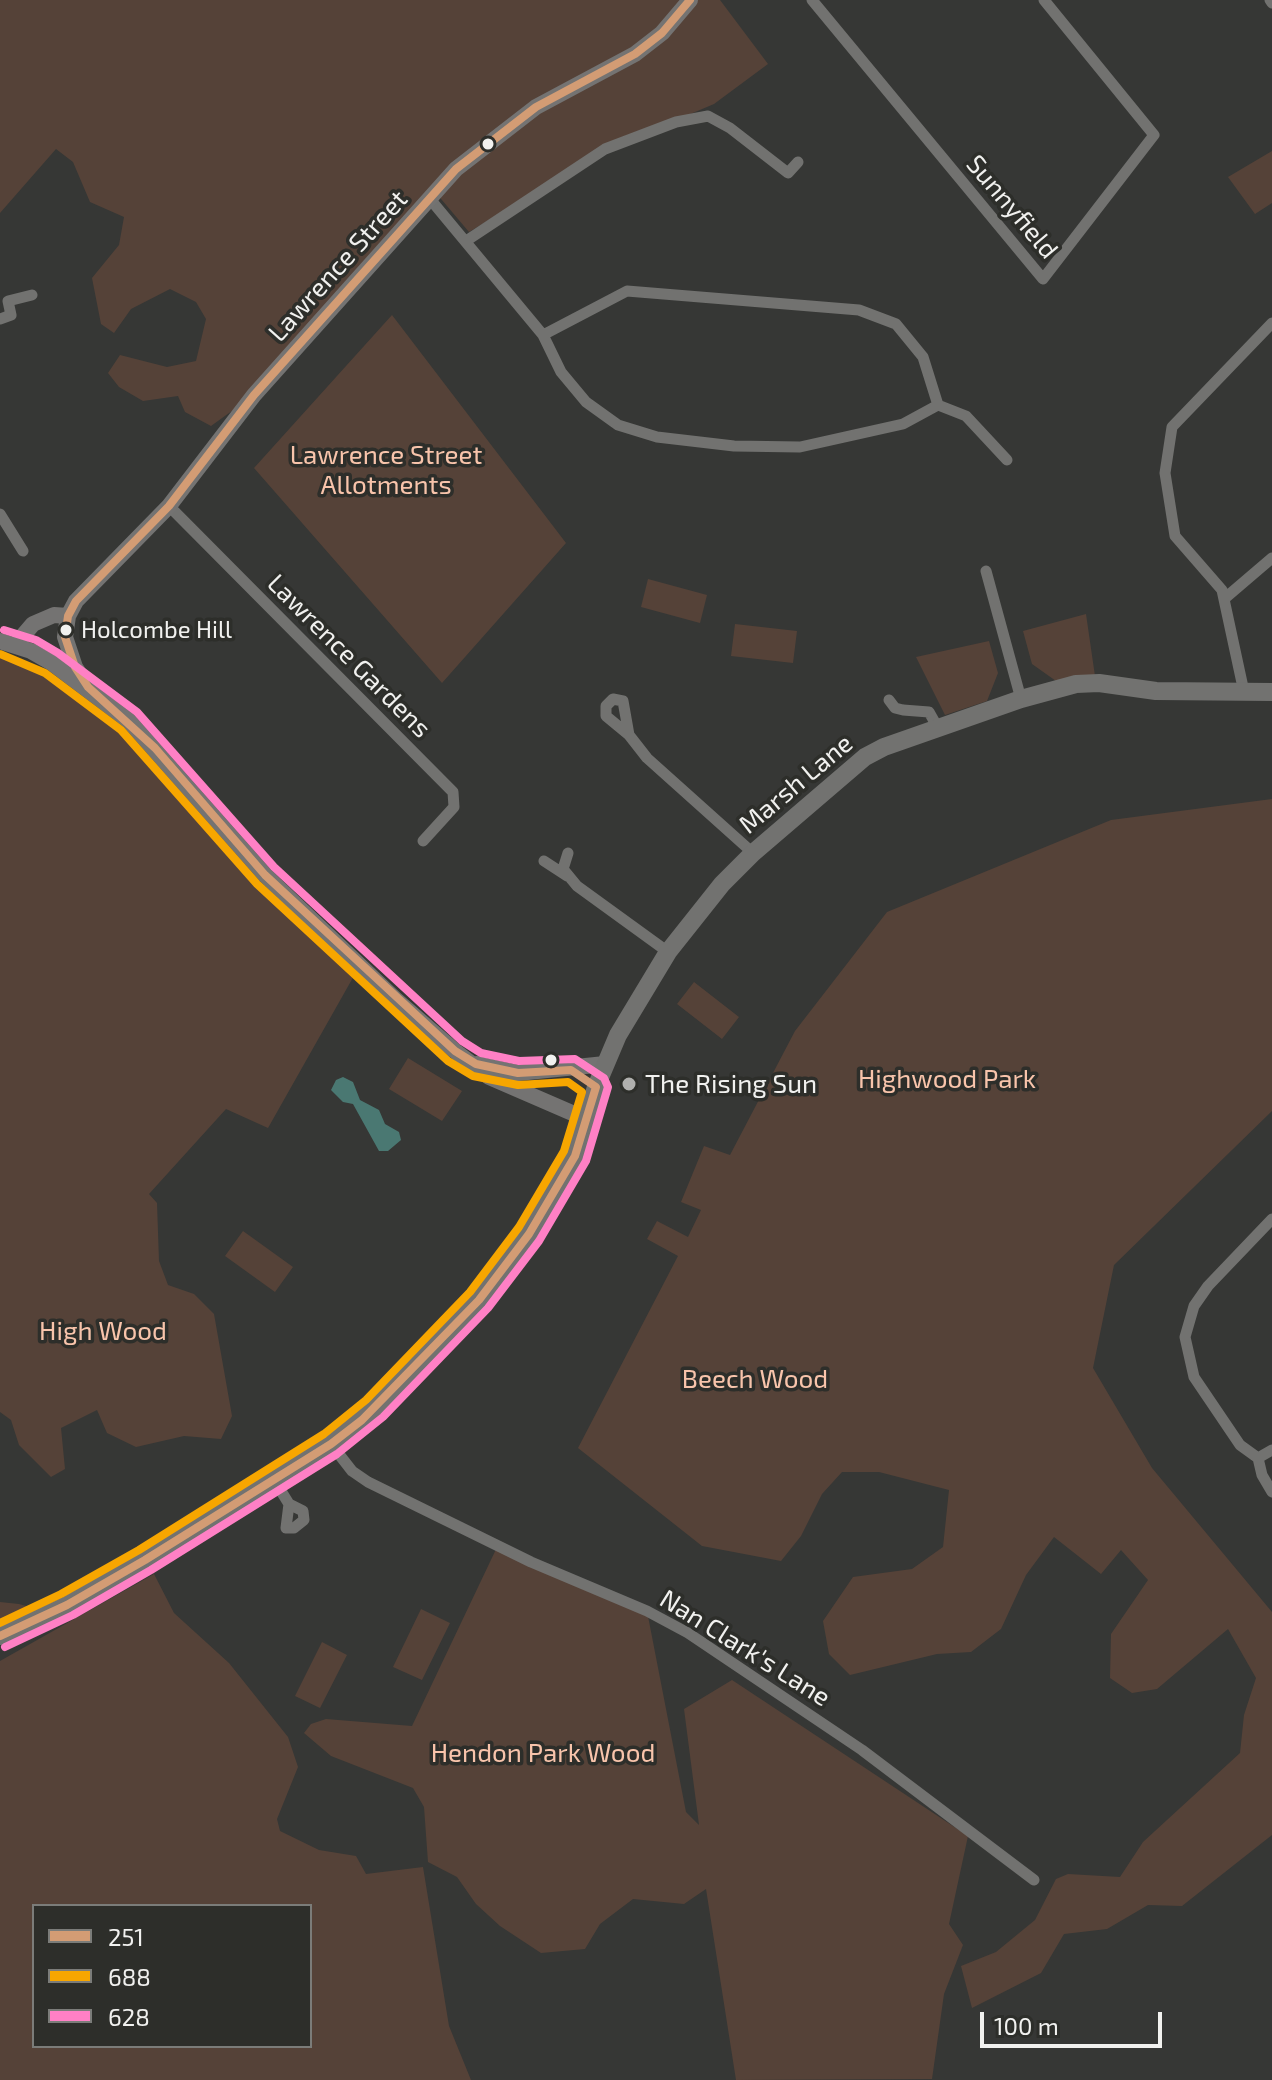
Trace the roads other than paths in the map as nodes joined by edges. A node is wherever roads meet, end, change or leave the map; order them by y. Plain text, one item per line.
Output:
1 (690, 0) edge
2 (812, 0) edge
3 (1044, 0) edge
4 (798, 162) dead end
5 (430, 199) junction
6 (466, 241) junction
7 (32, 295) dead end
8 (0, 319) edge
9 (1272, 323) edge
10 (543, 335) junction
11 (938, 405) junction
12 (1007, 460) dead end
13 (169, 506) junction
14 (0, 514) edge
15 (23, 551) dead end
16 (1272, 558) edge
17 (986, 571) dead end
18 (1224, 599) junction
19 (68, 616) junction
20 (7, 643) edge
21 (88, 687) junction
22 (1244, 692) junction
23 (1272, 692) edge
24 (1021, 699) junction
25 (889, 700) dead end
26 (938, 728) junction
27 (629, 735) dead end
28 (423, 841) dead end
29 (568, 853) dead end
30 (753, 853) junction
31 (544, 861) dead end
32 (568, 877) junction
33 (668, 952) junction
34 (476, 1064) junction
35 (605, 1064) junction
36 (571, 1070) junction
37 (596, 1087) junction
38 (586, 1119) junction
39 (1272, 1219) edge
40 (331, 1444) junction
41 (1272, 1450) edge
42 (1258, 1458) junction
43 (273, 1478) junction
44 (1272, 1492) edge
45 (289, 1504) dead end
46 (0, 1636) edge
47 (1034, 1880) dead end

1 - 5 street, Lawrence Street
2 - 3 street, Sunnyfield
4 - 6 street
5 - 6 street
5 - 13 street, Lawrence Street
6 - 10 street
7 - 8 street
9 - 18 street
10 - 11 street
10 - 11 street
11 - 12 street
13 - 19 street, Lawrence Street
13 - 28 street, Lawrence Gardens
14 - 15 street
16 - 18 street
17 - 24 street
18 - 22 street
19 - 20 street
19 - 21 street
20 - 21 street
21 - 34 street
22 - 23 main road, Marsh Lane
22 - 24 main road, Marsh Lane
24 - 26 main road, Marsh Lane
25 - 26 street
26 - 30 main road, Marsh Lane
27 - 30 street
29 - 32 street
30 - 33 main road, Marsh Lane
31 - 32 street
32 - 33 street
33 - 35 main road, Marsh Lane
34 - 36 street
34 - 38 street
35 - 36 street
35 - 37 main road, Marsh Lane
36 - 37 street
37 - 38 main road, Marsh Lane
38 - 40 main road, Marsh Lane
39 - 42 street
40 - 43 main road, Marsh Lane
40 - 47 street, Nan Clark's Lane
41 - 42 street
42 - 44 street
43 - 45 street
43 - 46 main road, Marsh Lane

